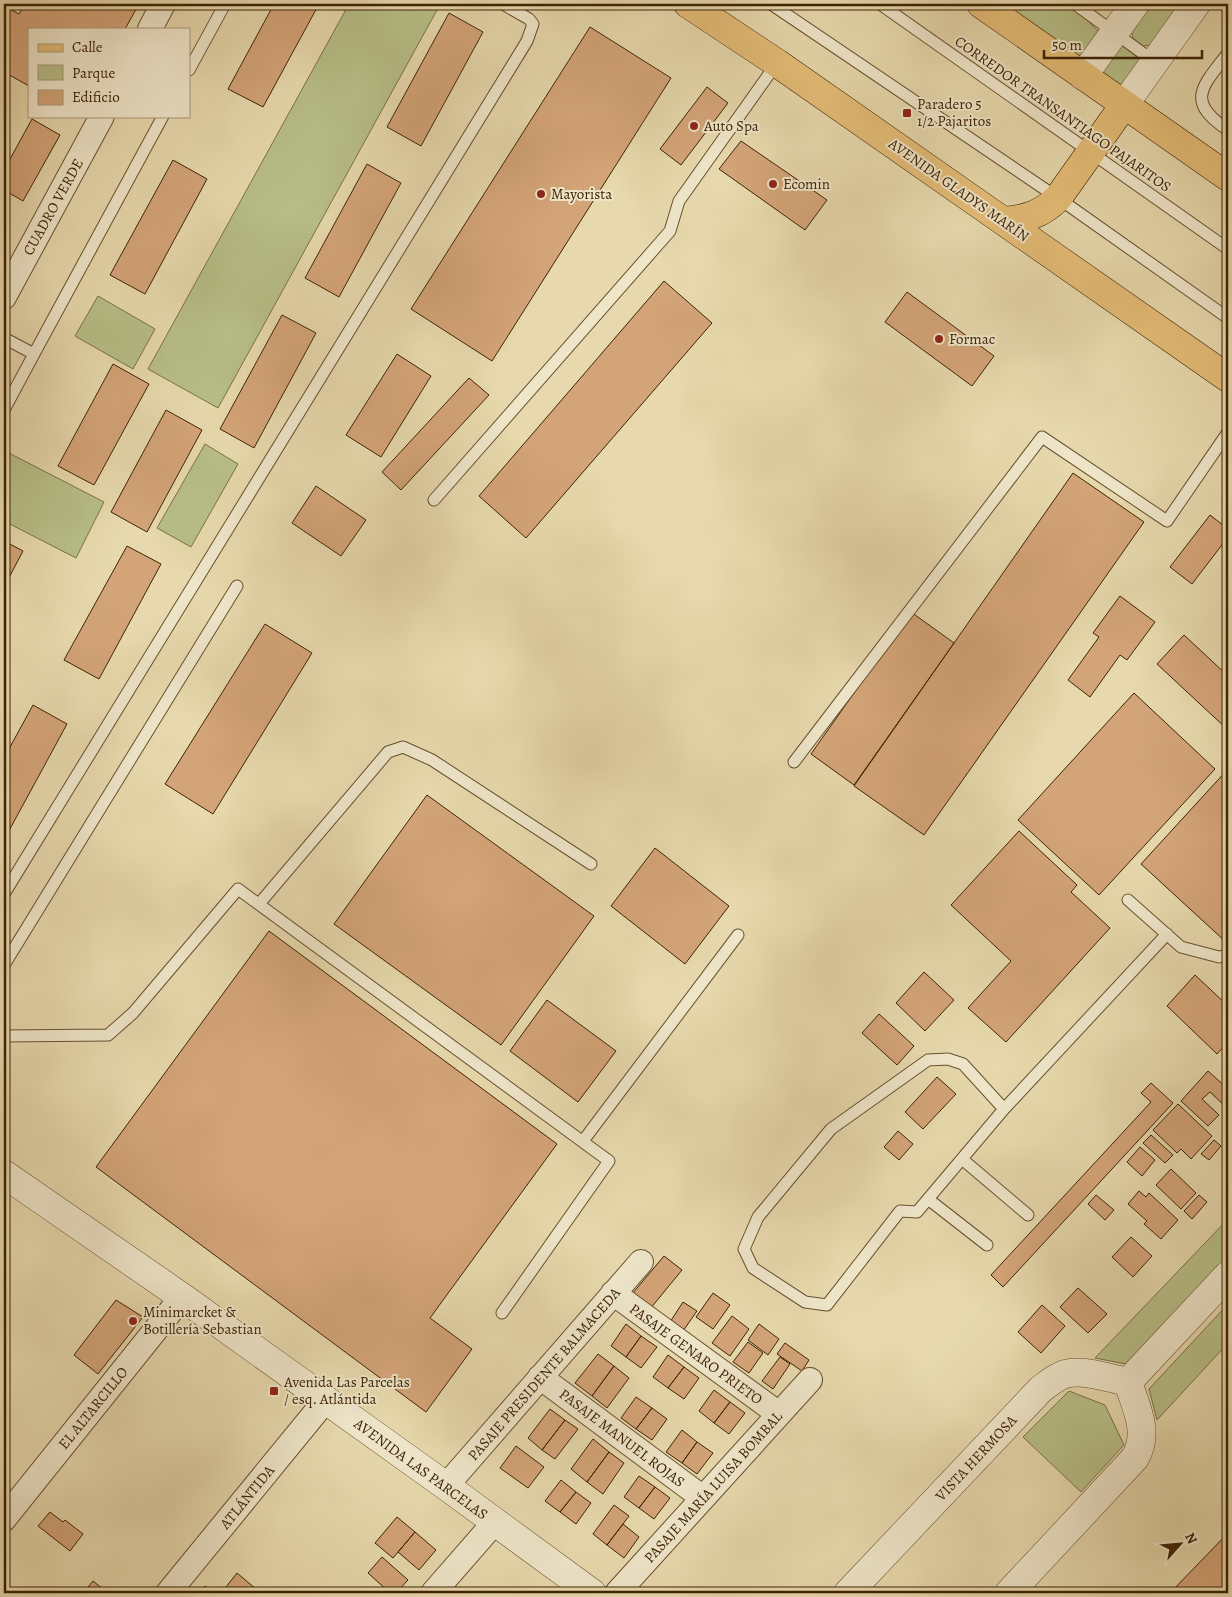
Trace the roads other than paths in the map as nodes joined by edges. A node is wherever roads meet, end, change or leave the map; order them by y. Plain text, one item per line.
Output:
1 (164, 4) edge
2 (225, 4) edge
3 (504, 4) edge
4 (688, 4) edge
5 (771, 4) edge
6 (880, 4) edge
7 (1075, 4) edge
8 (1135, 4) edge
9 (1196, 4) edge
10 (992, 7) edge
11 (151, 28) edge
12 (1115, 32) junction
13 (1228, 53) edge
14 (1155, 62) junction
15 (777, 63) junction
16 (190, 68) edge
17 (1083, 76) junction
18 (1124, 105) junction
19 (101, 118) edge
20 (162, 118) edge
21 (1228, 130) edge
22 (1091, 152) junction
23 (1228, 177) edge
24 (1058, 198) junction
25 (1004, 221) junction
26 (1228, 249) edge
27 (4, 297) edge
28 (1228, 318) edge
29 (4, 338) edge
30 (34, 354) junction
31 (1228, 378) edge
32 (4, 410) edge
33 (1228, 432) edge
34 (434, 500) dead end
35 (236, 586) dead end
36 (794, 762) dead end
37 (591, 864) dead end
38 (4, 894) edge
39 (1128, 900) dead end
40 (259, 904) junction
41 (1167, 934) junction
42 (738, 935) dead end
43 (1228, 955) edge
44 (4, 965) edge
45 (4, 1036) edge
46 (1004, 1109) junction
47 (583, 1141) junction
48 (962, 1158) junction
49 (4, 1174) edge
50 (928, 1200) junction
51 (1028, 1215) dead end
52 (987, 1245) dead end
53 (641, 1262) dead end
54 (1228, 1275) edge
55 (613, 1294) junction
56 (182, 1297) junction
57 (502, 1313) dead end
58 (1090, 1374) junction
59 (540, 1378) junction
60 (810, 1380) dead end
61 (1128, 1382) junction
62 (325, 1400) junction
63 (779, 1414) junction
64 (1142, 1427) junction
65 (446, 1486) junction
66 (703, 1498) junction
67 (4, 1519) edge
68 (494, 1522) junction
69 (168, 1593) edge
70 (433, 1593) edge
71 (592, 1593) edge
72 (617, 1593) edge
73 (848, 1593) edge
74 (1009, 1593) edge

1 - 11 street
2 - 16 lane
3 - 38 lane
4 - 15 main road, AVENIDA GLADYS MARÍN
5 - 24 lane
6 - 22 lane, CORREDOR TRANSANTIAGO PAJARITOS
7 - 12 lane
8 - 12 street
9 - 14 street
10 - 17 main road
12 - 14 lane
12 - 17 street
13 - 21 lane
14 - 18 street
15 - 25 main road, AVENIDA GLADYS MARÍN
15 - 34 lane
17 - 18 main road
18 - 22 main road
18 - 23 main road
19 - 27 street, CUADRO VERDE
20 - 30 lane
22 - 24 main road
22 - 26 lane, CORREDOR TRANSANTIAGO PAJARITOS
24 - 25 main road
24 - 28 lane
25 - 31 main road, AVENIDA GLADYS MARÍN
29 - 30 lane
30 - 32 lane
33 - 36 lane
35 - 44 lane
37 - 40 lane
39 - 41 lane
40 - 45 lane
40 - 47 lane
41 - 43 lane
41 - 46 lane
42 - 47 lane
46 - 48 lane
46 - 50 lane
47 - 57 lane
48 - 50 lane
48 - 51 lane
49 - 56 street, AVENIDA LAS PARCELAS
50 - 52 lane
53 - 55 street, PASAJE PRESIDENTE BALMACEDA
54 - 61 street
55 - 59 street, PASAJE PRESIDENTE BALMACEDA
55 - 63 street, PASAJE GENARO PRIETO
56 - 62 street, AVENIDA LAS PARCELAS
56 - 67 street, EL ALTARCILLO
58 - 61 street, VISTA HERMOSA
58 - 64 street
58 - 73 street, VISTA HERMOSA
59 - 65 street, PASAJE PRESIDENTE BALMACEDA
59 - 66 street, PASAJE MANUEL ROJAS
60 - 63 street, PASAJE MARÍA LUISA BOMBAL
61 - 64 street
62 - 65 street, AVENIDA LAS PARCELAS
62 - 69 street, ATLÁNTIDA
63 - 66 street, PASAJE MARÍA LUISA BOMBAL
64 - 74 street
65 - 68 street, AVENIDA LAS PARCELAS
66 - 72 street, PASAJE MARÍA LUISA BOMBAL
68 - 70 street
68 - 71 street, AVENIDA LAS PARCELAS

